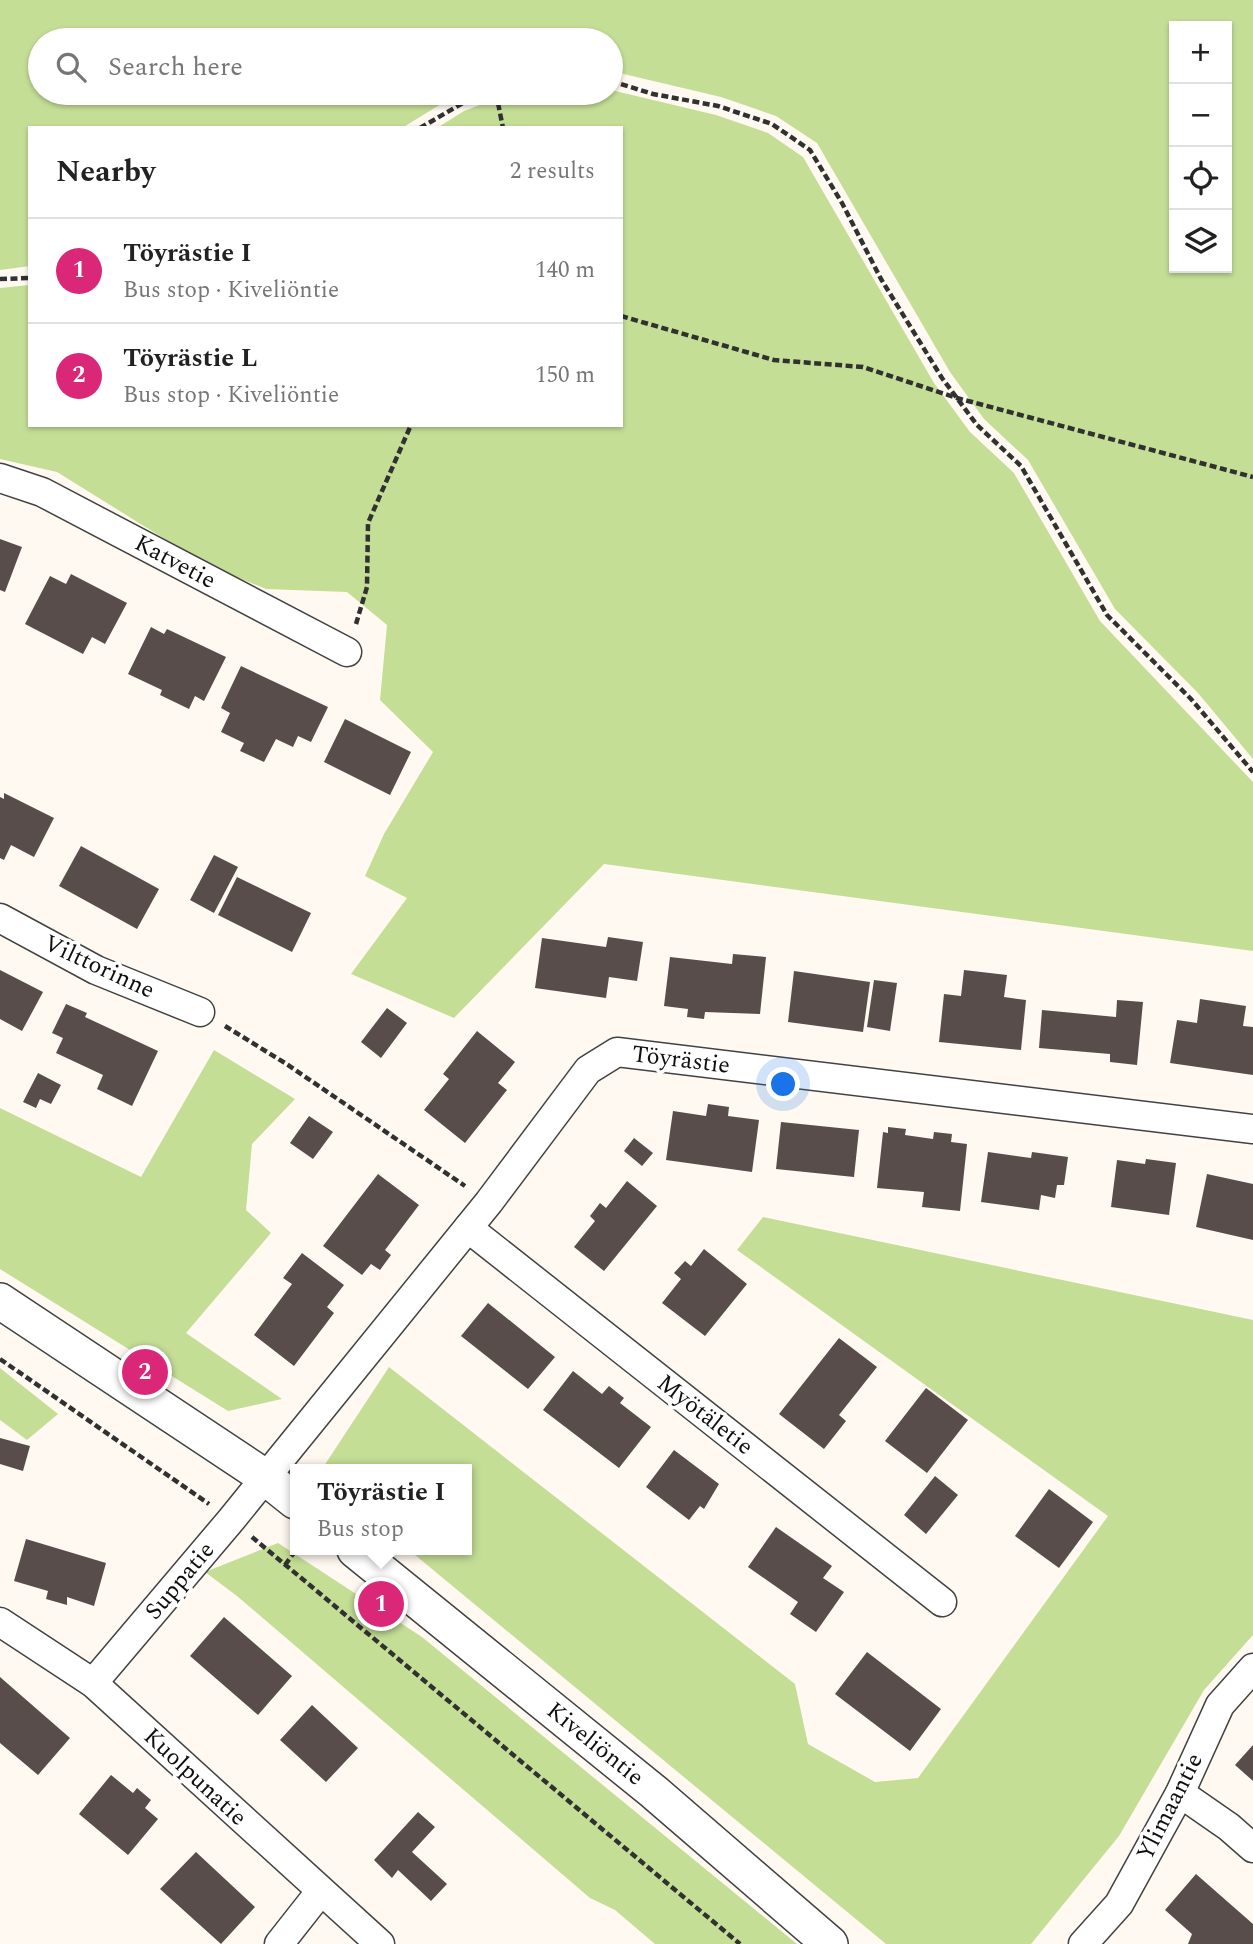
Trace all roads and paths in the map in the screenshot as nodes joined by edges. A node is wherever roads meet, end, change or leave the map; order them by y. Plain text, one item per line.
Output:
1 (623, 85) edge
2 (459, 105) edge
3 (498, 105) edge
4 (423, 126) edge
5 (503, 126) edge
6 (28, 278) edge
7 (0, 279) edge
8 (623, 317) edge
9 (957, 398) junction
10 (410, 427) edge
11 (1253, 477) edge
12 (0, 478) edge
13 (347, 652) joint
14 (1253, 772) edge
15 (0, 918) edge
16 (200, 1012) joint
17 (1253, 1129) edge
18 (489, 1202) junction
19 (468, 1228) junction
20 (0, 1301) edge
21 (0, 1359) edge
22 (265, 1477) junction
23 (290, 1497) edge
24 (231, 1520) junction
25 (292, 1555) edge
26 (361, 1555) edge
27 (285, 1565) junction
28 (942, 1602) dead end
29 (0, 1622) edge
30 (1253, 1668) edge
31 (93, 1683) junction
32 (1180, 1793) junction
33 (1253, 1848) edge
34 (320, 1892) junction
35 (279, 1944) edge
36 (380, 1944) edge
37 (740, 1944) edge
38 (830, 1944) edge
39 (1083, 1944) edge

1 - 9 path
2 - 4 path
3 - 5 path
6 - 7 path
8 - 9 path
9 - 11 path
9 - 14 path
10 - 13 path
12 - 13 street, Katvetie
15 - 16 street, Vilttorinne
16 - 18 path
17 - 18 street, Töyrästie
18 - 19 street, Töyrästie
19 - 22 street, Töyrästie
19 - 28 street, Myötäletie
20 - 22 street
21 - 24 path
22 - 23 street
22 - 24 street, Suppatie
24 - 27 path
24 - 31 street, Suppatie
25 - 27 path
26 - 38 street, Kiveliöntie
27 - 37 path
29 - 31 street, Kuolpunatie
30 - 32 street, Ylimaantie
31 - 34 street, Kuolpunatie
32 - 33 street
32 - 39 street, Ylimaantie
34 - 35 street
34 - 36 street, Kuolpunatie

